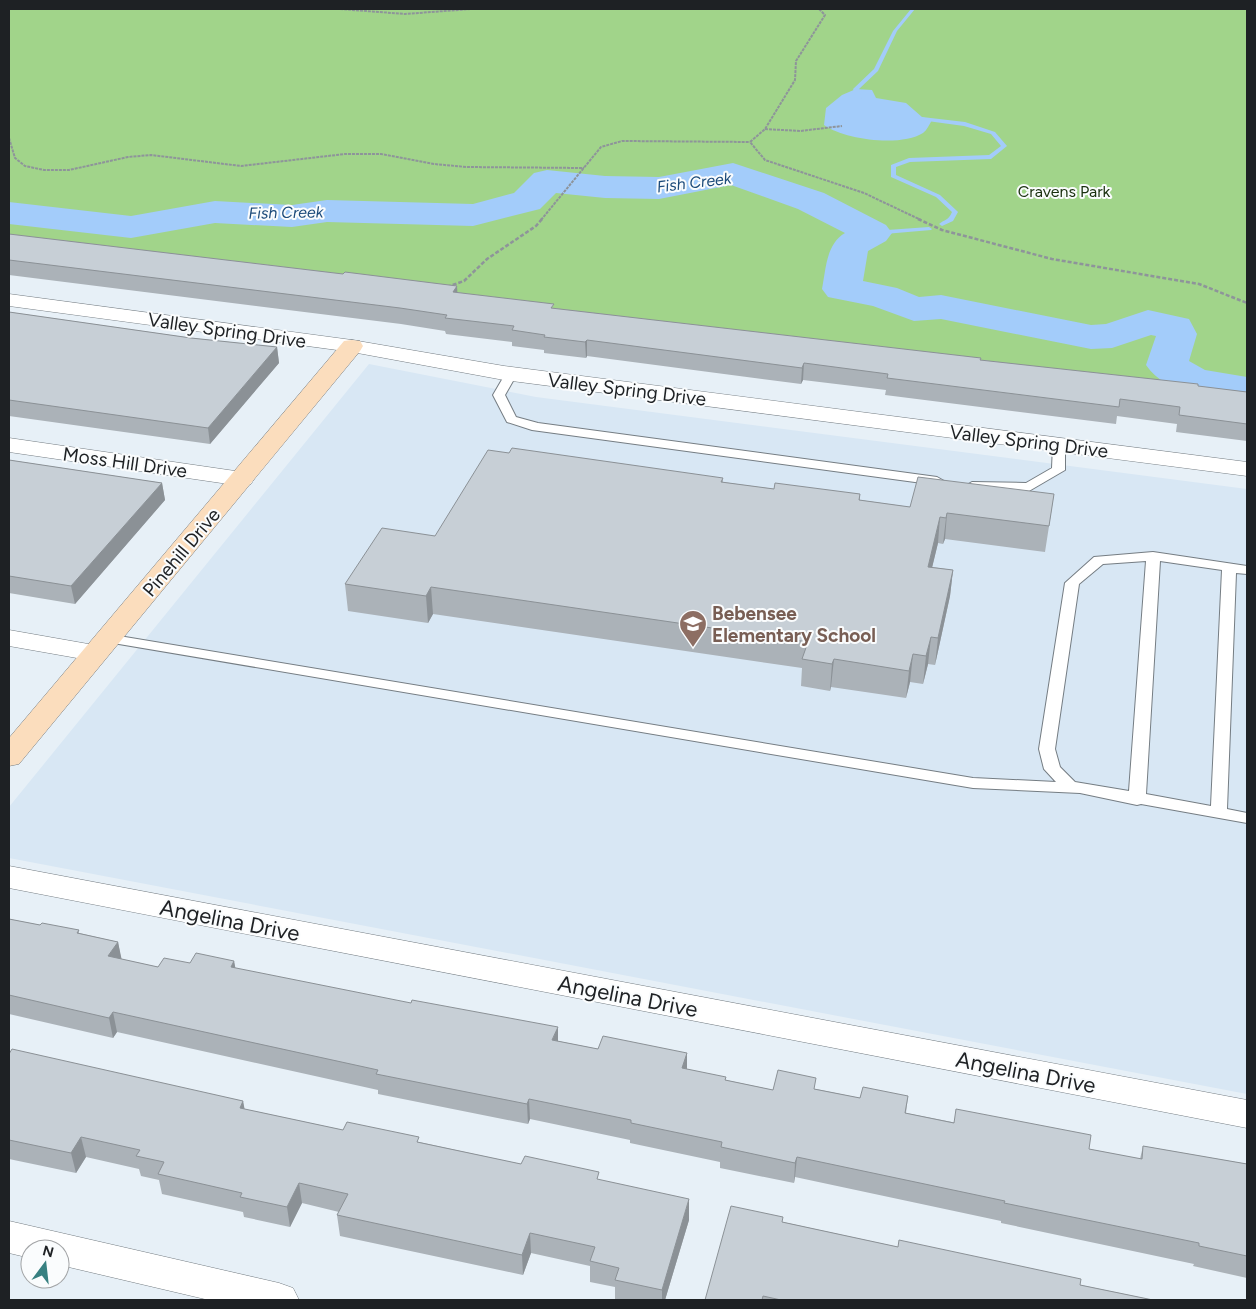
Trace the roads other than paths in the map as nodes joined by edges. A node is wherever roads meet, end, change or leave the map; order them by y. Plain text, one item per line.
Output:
1 (9, 300) edge
2 (352, 346) junction
3 (511, 374) junction
4 (9, 445) edge
5 (1059, 445) junction
6 (1247, 469) edge
7 (242, 479) junction
8 (1153, 556) junction
9 (1229, 568) junction
10 (1247, 570) edge
11 (9, 638) edge
12 (101, 646) junction
13 (9, 756) edge
14 (1080, 788) junction
15 (1137, 800) junction
16 (1218, 814) junction
17 (1247, 818) edge
18 (9, 878) edge
19 (1247, 1114) edge
20 (70, 1251) edge
21 (279, 1300) edge

1 - 2 street, Valley Spring Drive
2 - 3 street, Valley Spring Drive
2 - 7 street, Pinehill Drive
3 - 5 street, Valley Spring Drive
3 - 5 lane
4 - 7 street, Moss Hill Drive
5 - 6 street, Valley Spring Drive
7 - 12 street, Pinehill Drive
8 - 9 lane
8 - 14 lane
8 - 15 lane
9 - 10 lane
9 - 16 lane
11 - 12 street
12 - 13 street, Pinehill Drive
12 - 14 lane
14 - 15 lane
15 - 16 lane
16 - 17 lane
18 - 19 street, Angelina Drive
20 - 21 street

